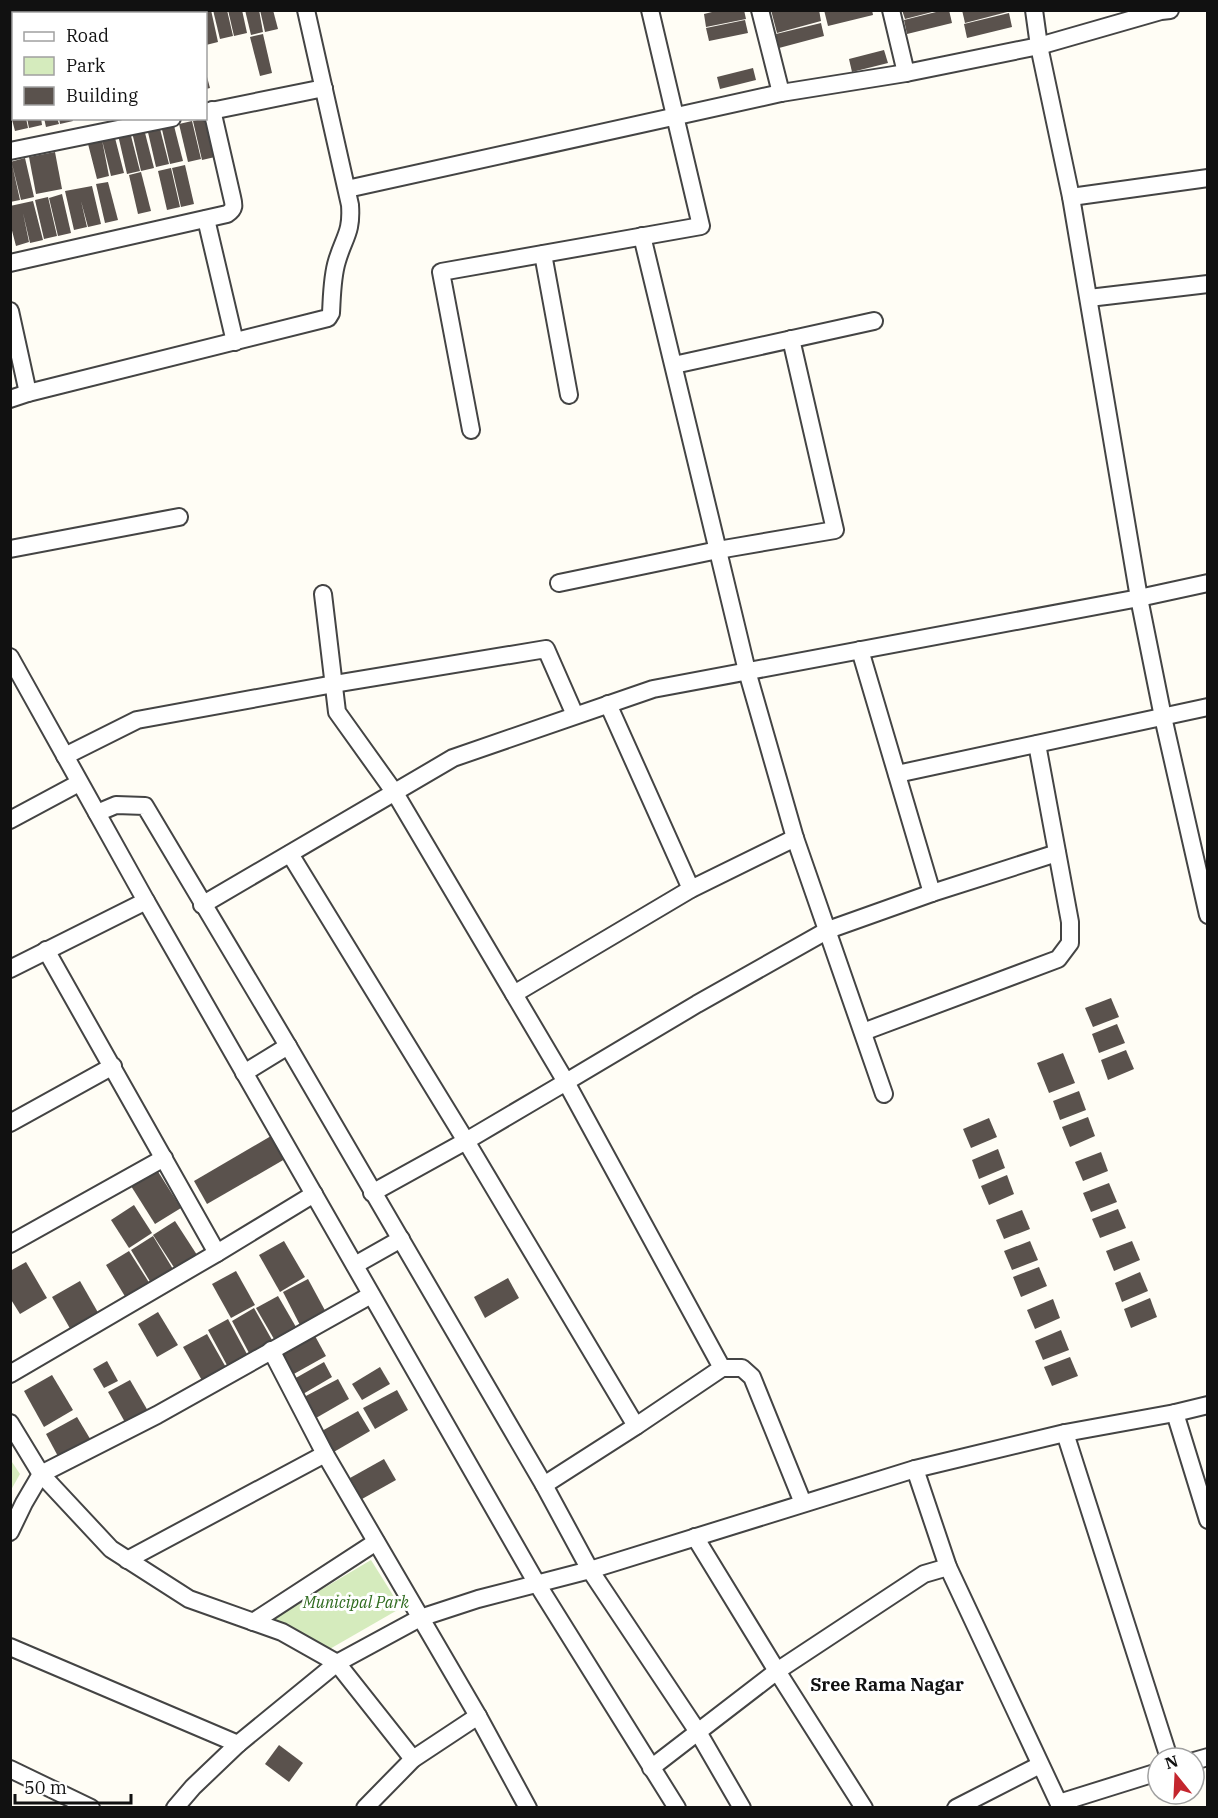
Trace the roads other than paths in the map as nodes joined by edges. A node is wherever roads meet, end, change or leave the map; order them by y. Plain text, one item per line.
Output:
1 (306, 10) edge
2 (650, 10) edge
3 (760, 10) edge
4 (891, 10) edge
5 (1034, 10) edge
6 (1170, 10) edge
7 (1039, 46) junction
8 (906, 73) junction
9 (324, 88) junction
10 (781, 93) junction
11 (209, 111) edge
12 (676, 116) junction
13 (162, 120) edge
14 (10, 151) edge
15 (1208, 178) edge
16 (347, 189) junction
17 (1071, 196) junction
18 (206, 219) junction
19 (642, 237) junction
20 (543, 254) junction
21 (10, 263) edge
22 (1208, 284) edge
23 (1089, 298) junction
24 (10, 311) edge
25 (874, 321) dead end
26 (791, 339) junction
27 (235, 342) junction
28 (674, 365) junction
29 (28, 393) junction
30 (569, 395) dead end
31 (10, 399) edge
32 (471, 430) dead end
33 (179, 517) dead end
34 (10, 549) edge
35 (718, 550) junction
36 (559, 583) dead end
37 (1208, 583) edge
38 (323, 594) dead end
39 (1140, 598) junction
40 (860, 650) junction
41 (10, 657) edge
42 (747, 671) junction
43 (334, 684) junction
44 (608, 704) junction
45 (1208, 707) edge
46 (575, 716) junction
47 (1163, 717) junction
48 (1037, 744) junction
49 (65, 756) junction
50 (897, 774) junction
51 (79, 783) junction
52 (395, 793) junction
53 (97, 813) junction
54 (10, 820) edge
55 (795, 838) junction
56 (1057, 853) junction
57 (290, 854) junction
58 (691, 889) junction
59 (932, 893) junction
60 (146, 901) junction
61 (202, 905) junction
62 (1208, 915) edge
63 (828, 930) junction
64 (46, 950) junction
65 (10, 969) edge
66 (514, 994) junction
67 (863, 1032) junction
68 (288, 1046) junction
69 (113, 1066) junction
70 (244, 1073) junction
71 (566, 1082) junction
72 (884, 1094) dead end
73 (10, 1123) edge
74 (466, 1142) junction
75 (164, 1158) junction
76 (372, 1193) junction
77 (314, 1194) junction
78 (401, 1239) junction
79 (10, 1244) edge
80 (218, 1253) junction
81 (354, 1265) junction
82 (372, 1295) junction
83 (271, 1350) junction
84 (722, 1368) junction
85 (10, 1374) edge
86 (1208, 1405) edge
87 (1175, 1413) junction
88 (10, 1423) edge
89 (636, 1426) junction
90 (1065, 1433) junction
91 (325, 1454) junction
92 (915, 1469) junction
93 (41, 1474) junction
94 (544, 1485) junction
95 (803, 1503) junction
96 (1208, 1520) edge
97 (10, 1532) edge
98 (695, 1537) junction
99 (376, 1542) junction
100 (127, 1560) junction
101 (948, 1567) junction
102 (590, 1570) junction
103 (536, 1582) junction
104 (420, 1618) junction
105 (253, 1622) junction
106 (10, 1647) edge
107 (337, 1663) junction
108 (777, 1671) junction
109 (478, 1716) junction
110 (698, 1732) junction
111 (238, 1744) junction
112 (1165, 1746) edge
113 (413, 1759) junction
114 (1040, 1765) junction
115 (10, 1768) edge
116 (651, 1768) junction
117 (1146, 1776) edge
118 (1060, 1805) edge
119 (674, 1806) edge
120 (367, 1807) edge
121 (91, 1808) edge
122 (175, 1808) edge
123 (528, 1808) edge
124 (742, 1808) edge
125 (864, 1808) edge
126 (956, 1808) edge

1 - 9 street
2 - 12 street
3 - 10 street
4 - 8 street
5 - 7 street
6 - 7 street
7 - 8 street
7 - 17 street
8 - 10 street
9 - 11 street
9 - 16 street
10 - 12 street
11 - 18 street
12 - 16 street
12 - 19 street
13 - 14 street
15 - 17 street
16 - 27 street
17 - 23 street
18 - 21 street
18 - 27 street
19 - 20 street
19 - 28 street
20 - 30 street
20 - 32 street
22 - 23 street
23 - 39 street
24 - 29 street
25 - 26 street
26 - 28 street
26 - 35 street
27 - 29 street
28 - 35 street
29 - 31 street
33 - 34 street
35 - 36 street
35 - 42 street
37 - 39 street
38 - 43 street
39 - 40 street
39 - 47 street
40 - 42 street
40 - 50 street
41 - 49 street
42 - 44 street
42 - 55 street
43 - 46 street
43 - 49 street
43 - 52 street
44 - 46 street
44 - 58 street
45 - 47 street
46 - 52 street
47 - 48 street
47 - 62 street
48 - 50 street
48 - 56 street
49 - 51 street
50 - 59 street
51 - 53 street
51 - 54 street
52 - 57 street
52 - 66 street
53 - 60 street
53 - 61 street
55 - 58 street
55 - 63 street
56 - 59 street
56 - 67 street
57 - 61 street
57 - 74 street
58 - 66 street
59 - 63 street
60 - 64 street
60 - 70 street
61 - 68 street
63 - 67 street
63 - 71 street
64 - 65 street
64 - 69 street
66 - 71 street
67 - 72 street
68 - 70 street
68 - 76 street
69 - 73 street
69 - 75 street
70 - 77 street
71 - 74 street
71 - 84 street
74 - 76 street
74 - 89 street
75 - 79 street
75 - 80 street
76 - 78 street
77 - 80 street
77 - 81 street
78 - 81 street
78 - 94 street
80 - 85 street
81 - 82 street
82 - 83 street
82 - 103 street
83 - 91 street
83 - 93 street
84 - 89 street
84 - 95 street
86 - 87 street
87 - 90 street
87 - 96 street
88 - 93 street
89 - 94 street
90 - 92 street
90 - 112 street
91 - 99 street
91 - 100 street
92 - 95 street
92 - 101 street
93 - 97 street
93 - 100 street
94 - 102 street
95 - 98 street
98 - 102 street
98 - 108 street
99 - 104 street
99 - 105 street
100 - 105 street
101 - 108 street
101 - 114 street
102 - 103 street
102 - 110 street
103 - 104 street
103 - 116 street
104 - 107 street
104 - 109 street
105 - 107 street
106 - 111 street
107 - 111 street
107 - 113 street
108 - 110 street
108 - 125 street
109 - 113 street
109 - 123 street
110 - 116 street
110 - 124 street
111 - 122 street
113 - 120 street
114 - 118 street
114 - 126 street
115 - 121 street
116 - 119 street
117 - 118 street

